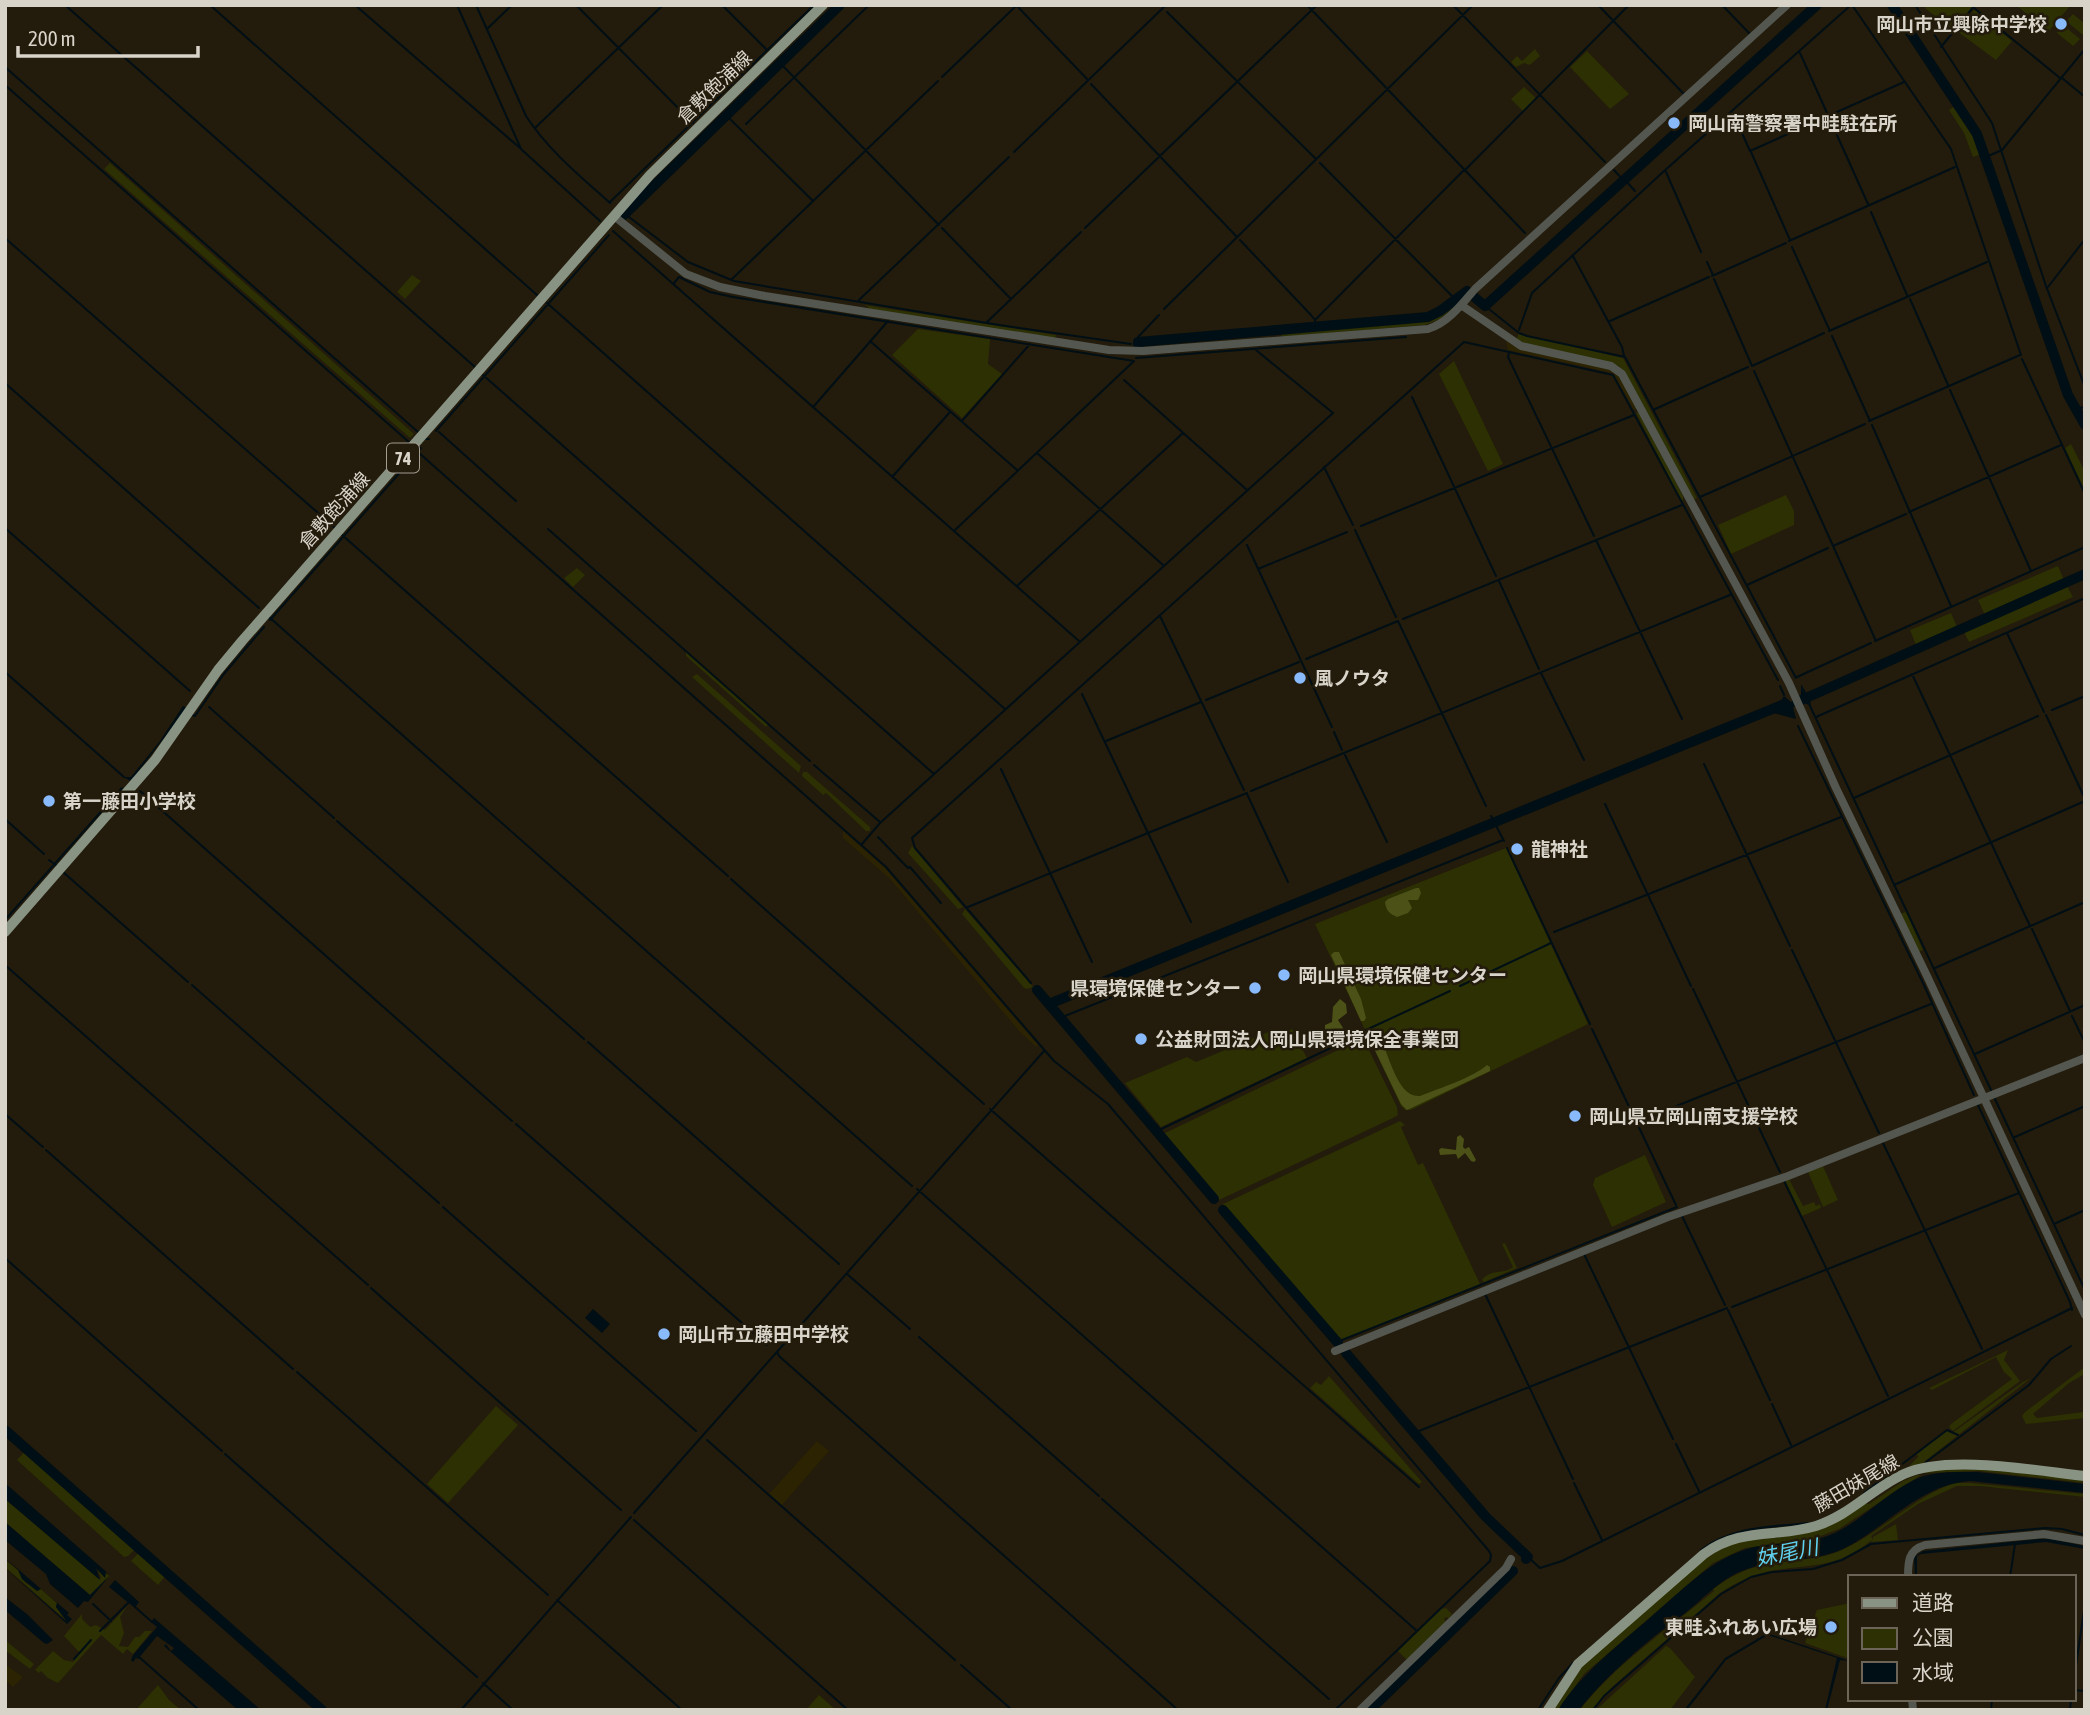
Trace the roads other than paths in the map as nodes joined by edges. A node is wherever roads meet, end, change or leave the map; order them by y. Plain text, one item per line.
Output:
1 (823, 5) edge
2 (1787, 5) edge
3 (618, 220) junction
4 (1461, 305) junction
5 (5, 932) edge
6 (2085, 1058) edge
7 (1983, 1099) junction
8 (2085, 1315) edge
9 (1335, 1351) dead end
10 (2085, 1476) edge
11 (2085, 1541) edge
12 (1510, 1559) dead end
13 (1908, 1575) edge
14 (1360, 1710) edge
15 (1548, 1710) edge

1 - 3 main road, 倉敷飽浦線 / 74
2 - 4 street
3 - 4 street
3 - 5 main road, 倉敷飽浦線 / 74
4 - 7 street
6 - 7 street
7 - 8 street
7 - 9 street
10 - 15 main road, 藤田妹尾線
11 - 13 street
12 - 14 street

